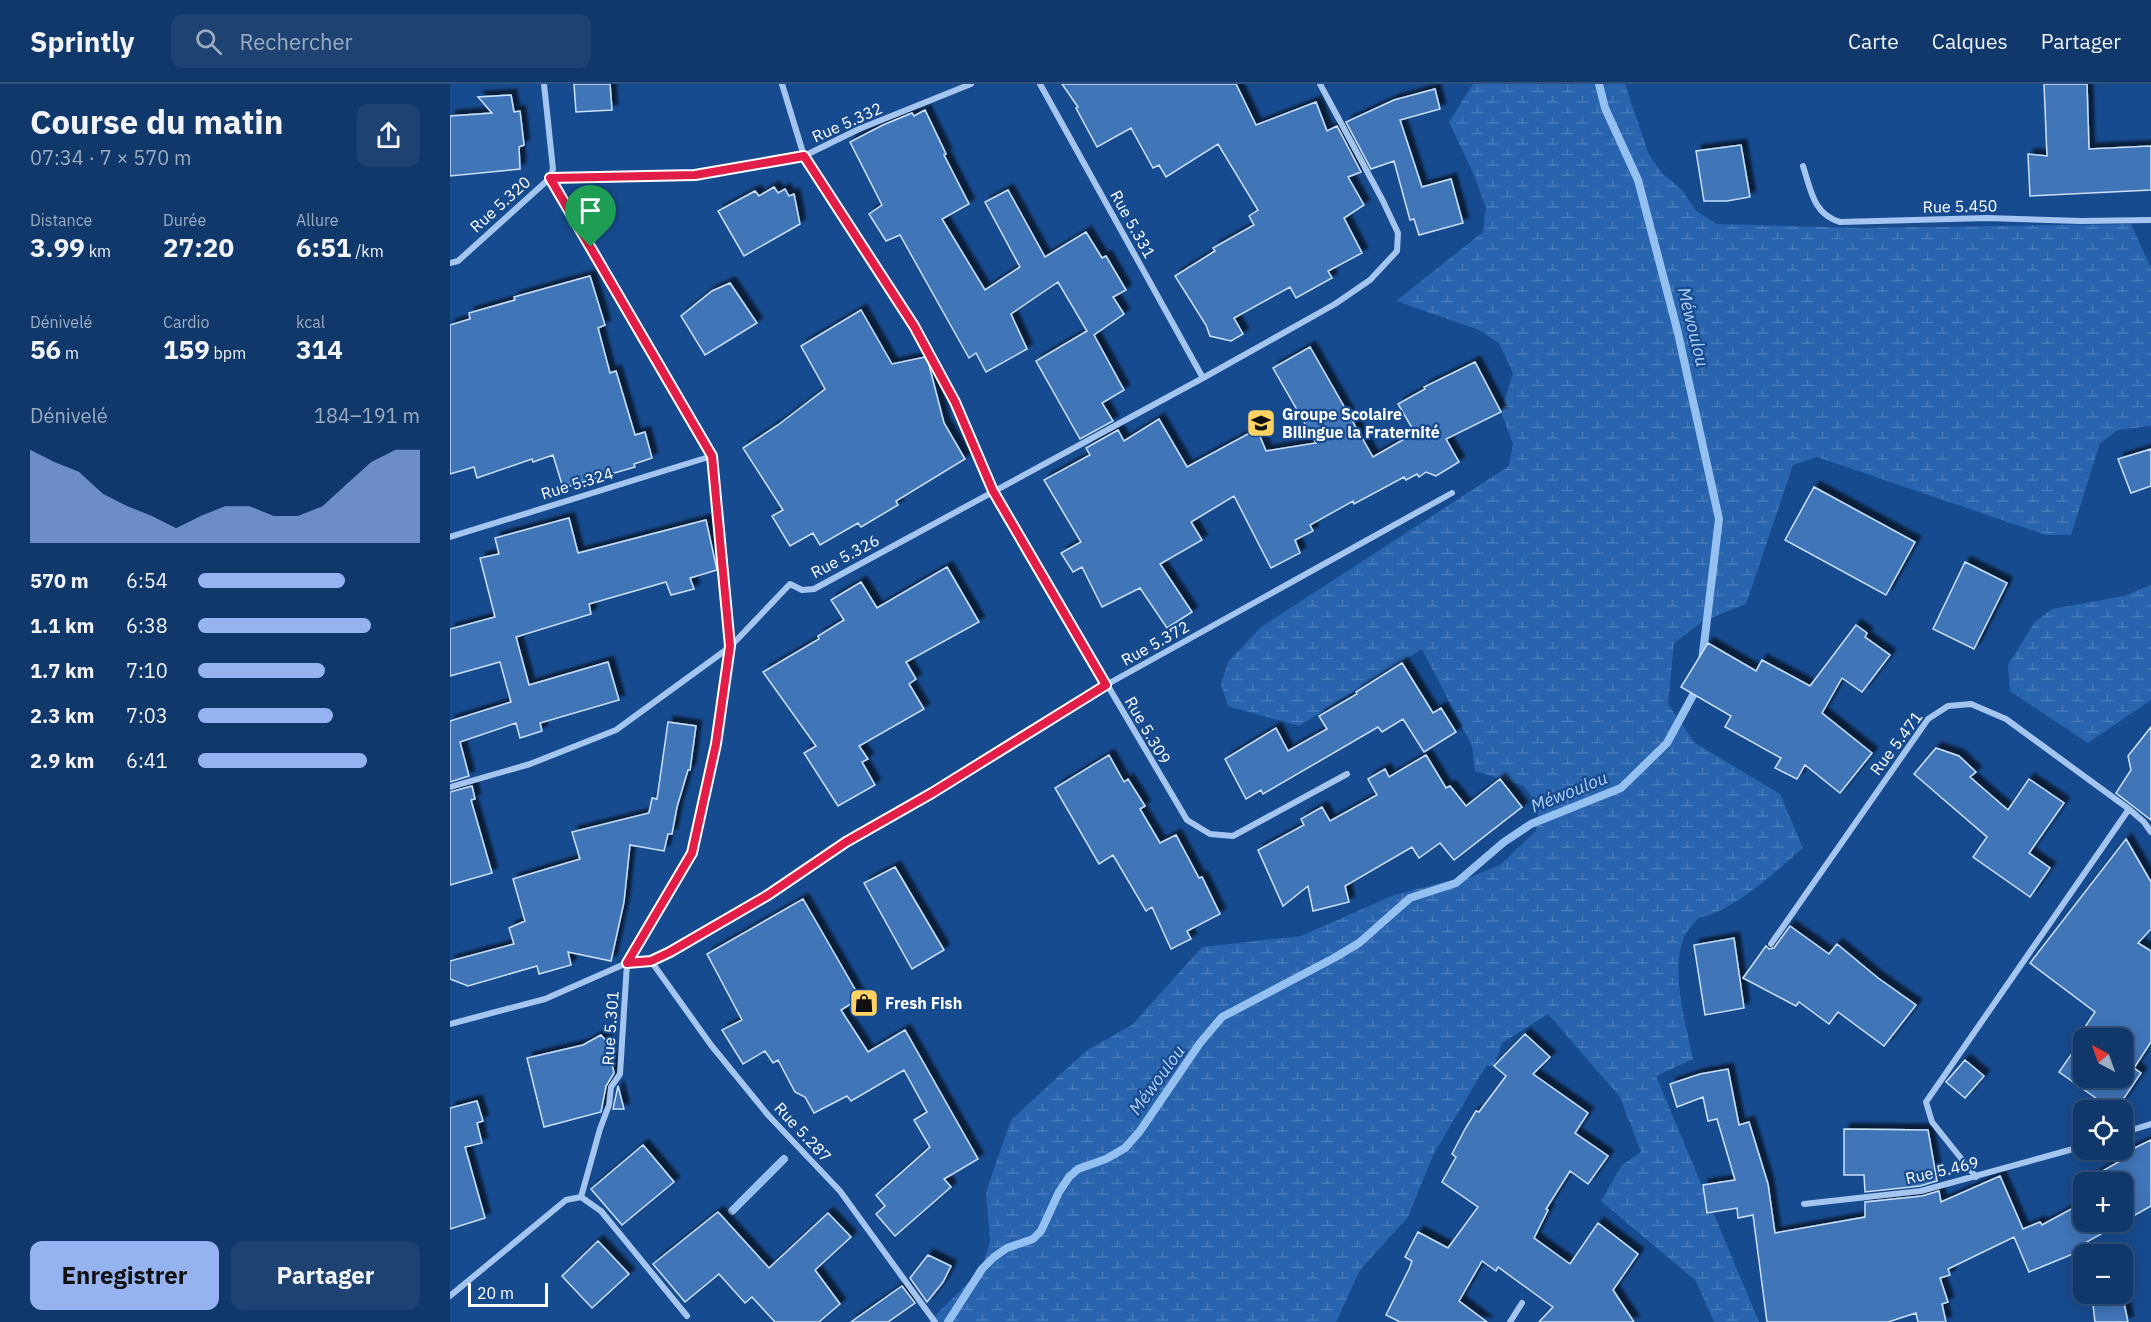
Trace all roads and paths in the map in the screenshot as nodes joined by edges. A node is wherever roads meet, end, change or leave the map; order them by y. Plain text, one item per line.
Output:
1 (544, 84) edge
2 (782, 84) edge
3 (971, 84) edge
4 (1040, 84) edge
5 (1320, 84) edge
6 (804, 156) junction
7 (1803, 166) dead end
8 (550, 178) junction
9 (2151, 220) edge
10 (450, 263) edge
11 (1203, 378) junction
12 (712, 456) junction
13 (993, 491) junction
14 (1452, 493) dead end
15 (450, 537) edge
16 (730, 646) junction
17 (1106, 685) junction
18 (1347, 774) dead end
19 (450, 787) edge
20 (2129, 809) junction
21 (2151, 832) edge
22 (1771, 944) dead end
23 (651, 961) junction
24 (627, 963) junction
25 (450, 1024) edge
26 (2151, 1124) edge
27 (2133, 1130) edge
28 (2073, 1149) edge
29 (1976, 1177) junction
30 (581, 1197) junction
31 (1804, 1204) dead end
32 (450, 1296) edge
33 (1522, 1303) dead end
34 (687, 1316) dead end
35 (935, 1322) edge
36 (1510, 1322) edge

1 - 8 street, Rue 5.320
2 - 6 street, Rue 5.309
3 - 6 street, Rue 5.332
4 - 11 street, Rue 5.331
5 - 11 street, Rue 5.326
6 - 8 street, Rue 5.332
6 - 13 street, Rue 5.309
7 - 9 street, Rue 5.450
8 - 10 street, Rue 5.320
8 - 12 street, Rue 5.301
11 - 13 street, Rue 5.326
12 - 15 street, Rue 5.324
12 - 16 street, Rue 5.301
13 - 16 street, Rue 5.326
13 - 17 street, Rue 5.309
14 - 17 street, Rue 5.372
16 - 19 street, Rue 5.326
16 - 24 street, Rue 5.301
17 - 18 street, Rue 5.309
17 - 23 street, Rue 5.372
20 - 21 street, Rue 5.471
20 - 22 street, Rue 5.471
20 - 29 street
23 - 24 street, Rue 5.372
23 - 35 street, Rue 5.287
24 - 25 street, Rue 5.372
24 - 30 street, Rue 5.301
26 - 27 street
28 - 29 street, Rue 5.469
29 - 31 street, Rue 5.469
30 - 32 street
30 - 34 street
33 - 36 street

